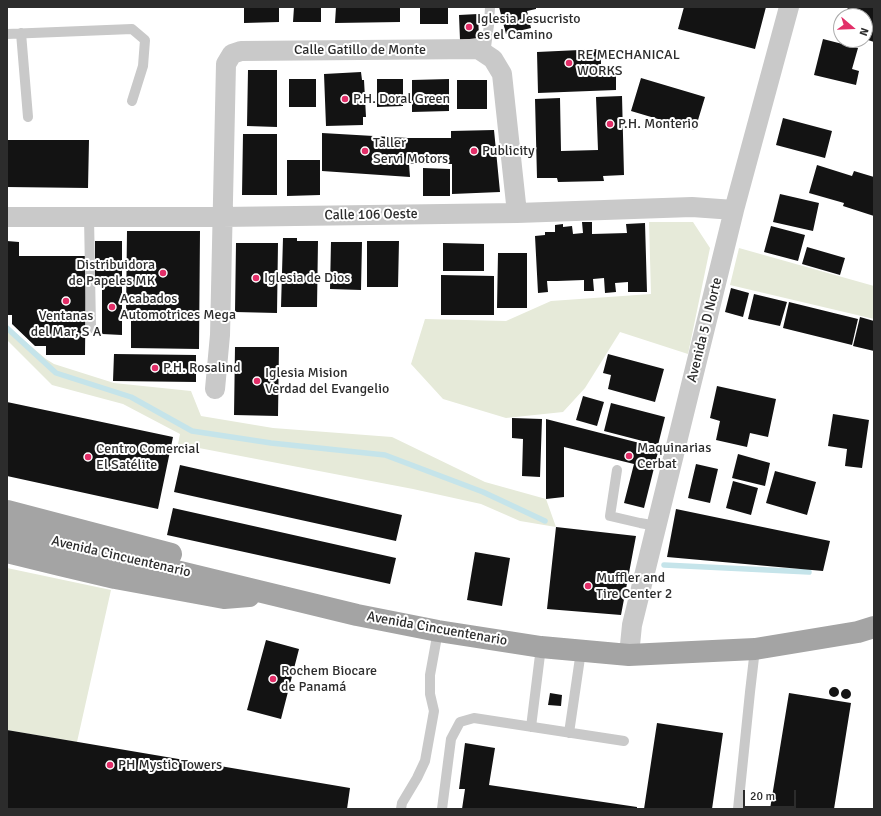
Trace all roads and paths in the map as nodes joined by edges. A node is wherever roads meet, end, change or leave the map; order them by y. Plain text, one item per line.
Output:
1 (490, 7) edge
2 (789, 7) edge
3 (21, 33) junction
4 (7, 34) edge
5 (485, 54) junction
6 (132, 101) dead end
7 (28, 117) dead end
8 (734, 210) junction
9 (517, 213) junction
10 (7, 217) edge
11 (89, 217) junction
12 (222, 217) junction
13 (91, 328) dead end
14 (215, 389) dead end
15 (617, 470) dead end
16 (7, 511) edge
17 (657, 526) junction
18 (7, 530) edge
19 (7, 552) edge
20 (278, 595) junction
21 (874, 627) edge
22 (438, 631) junction
23 (541, 646) junction
24 (755, 649) junction
25 (582, 651) junction
26 (629, 655) junction
27 (531, 727) junction
28 (569, 733) junction
29 (624, 741) dead end
30 (401, 809) edge
31 (442, 809) edge
32 (738, 809) edge

1 - 5 lane
2 - 8 street, Avenida 5 D Norte
3 - 4 lane
3 - 6 lane
3 - 7 lane
5 - 9 street
5 - 12 street, Calle Gatillo de Monte
8 - 9 street, Calle 106 Oeste
8 - 17 street, Avenida 5 D Norte
9 - 12 street, Calle 106 Oeste
10 - 11 street, Calle 106 Oeste
11 - 12 street, Calle 106 Oeste
11 - 13 lane
12 - 14 street
15 - 17 lane
16 - 20 main road
17 - 26 street, Avenida 5 D Norte
18 - 20 main road, Avenida Cincuentenario
19 - 20 main road
20 - 22 main road, Avenida Cincuentenario
21 - 24 main road, Avenida Cincuentenario
22 - 23 main road, Avenida Cincuentenario
22 - 30 lane
23 - 25 main road, Avenida Cincuentenario
23 - 27 lane
24 - 26 main road, Avenida Cincuentenario
24 - 32 lane
25 - 26 main road, Avenida Cincuentenario
25 - 28 lane
27 - 28 lane
27 - 31 lane
28 - 29 lane

